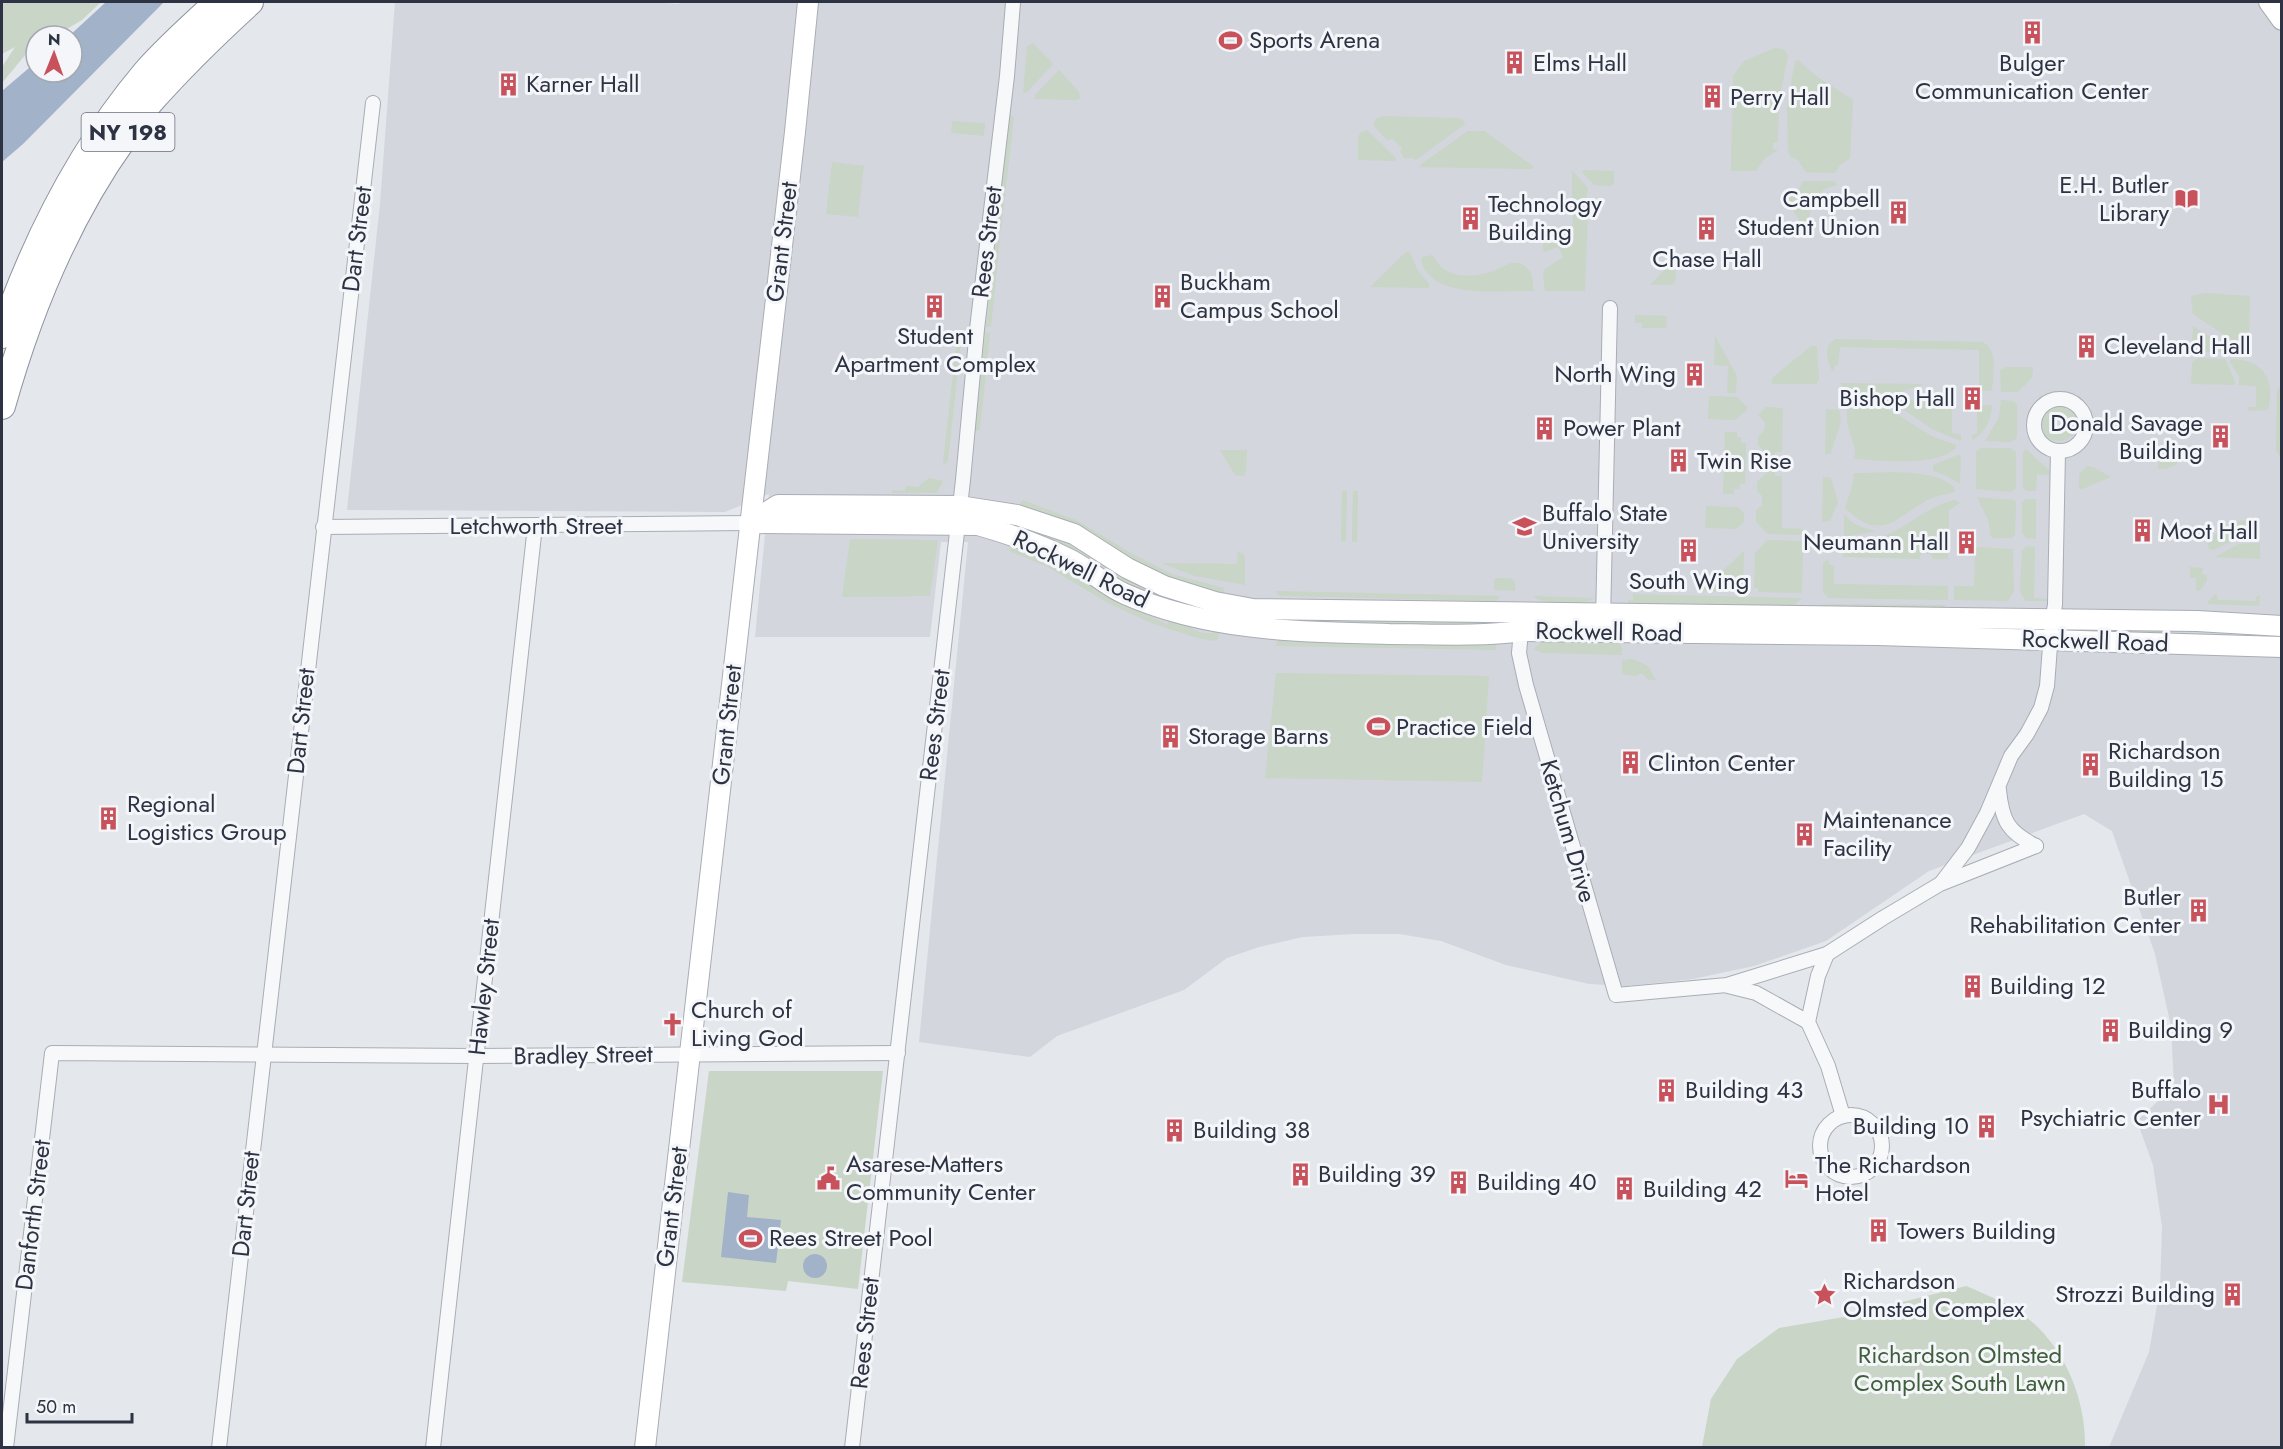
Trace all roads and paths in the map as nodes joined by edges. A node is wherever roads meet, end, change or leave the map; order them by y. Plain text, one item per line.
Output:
1 (218, 2) edge
2 (250, 2) edge
3 (808, 2) edge
4 (2269, 2) edge
5 (1013, 3) edge
6 (2282, 20) edge
7 (373, 103) dead end
8 (30, 285) junction
9 (1610, 308) dead end
10 (2, 335) edge
11 (2, 406) edge
12 (2058, 451) dead end
13 (958, 515) junction
14 (749, 523) junction
15 (535, 526) junction
16 (323, 527) junction
17 (2052, 620) junction
18 (1603, 622) junction
19 (2282, 626) edge
20 (1521, 631) junction
21 (2051, 640) junction
22 (2282, 647) edge
23 (1998, 788) junction
24 (1940, 884) junction
25 (1827, 954) junction
26 (1727, 985) junction
27 (1808, 1022) junction
28 (52, 1053) joint
29 (690, 1053) junction
30 (898, 1053) junction
31 (263, 1054) junction
32 (476, 1056) junction
33 (1843, 1116) junction
34 (6, 1448) edge
35 (219, 1448) edge
36 (433, 1448) edge
37 (645, 1448) edge
38 (852, 1448) edge

1 - 8 highway, NY 198
2 - 8 highway, NY 198
3 - 14 street, Grant Street
4 - 6 street
5 - 13 street, Rees Street
7 - 16 street, Dart Street
8 - 10 highway, NY 198
8 - 11 highway, NY 198
9 - 18 street
12 - 17 street
13 - 14 street, Letchworth Street
13 - 18 street, Rockwell Road
13 - 20 street, Rockwell Road
13 - 30 street, Rees Street
14 - 15 street, Letchworth Street
14 - 29 street, Grant Street
15 - 16 street, Letchworth Street
15 - 32 street, Hawley Street
16 - 31 street, Dart Street
17 - 18 street, Rockwell Road
17 - 19 street, Rockwell Road
17 - 21 street
18 - 20 street, Rockwell Road
18 - 21 street, Rockwell Road
20 - 26 street, Ketchum Drive
21 - 22 street, Rockwell Road
21 - 23 street
23 - 24 street
23 - 24 street
24 - 25 street
25 - 26 street
25 - 27 street
26 - 27 street
27 - 33 street
28 - 31 street, Bradley Street
28 - 34 street, Danforth Street
29 - 30 street, Bradley Street
29 - 32 street, Bradley Street
29 - 37 street, Grant Street
30 - 38 street, Rees Street
31 - 32 street, Bradley Street
31 - 35 street, Dart Street
32 - 36 street, Hawley Street
33 - 33 street

